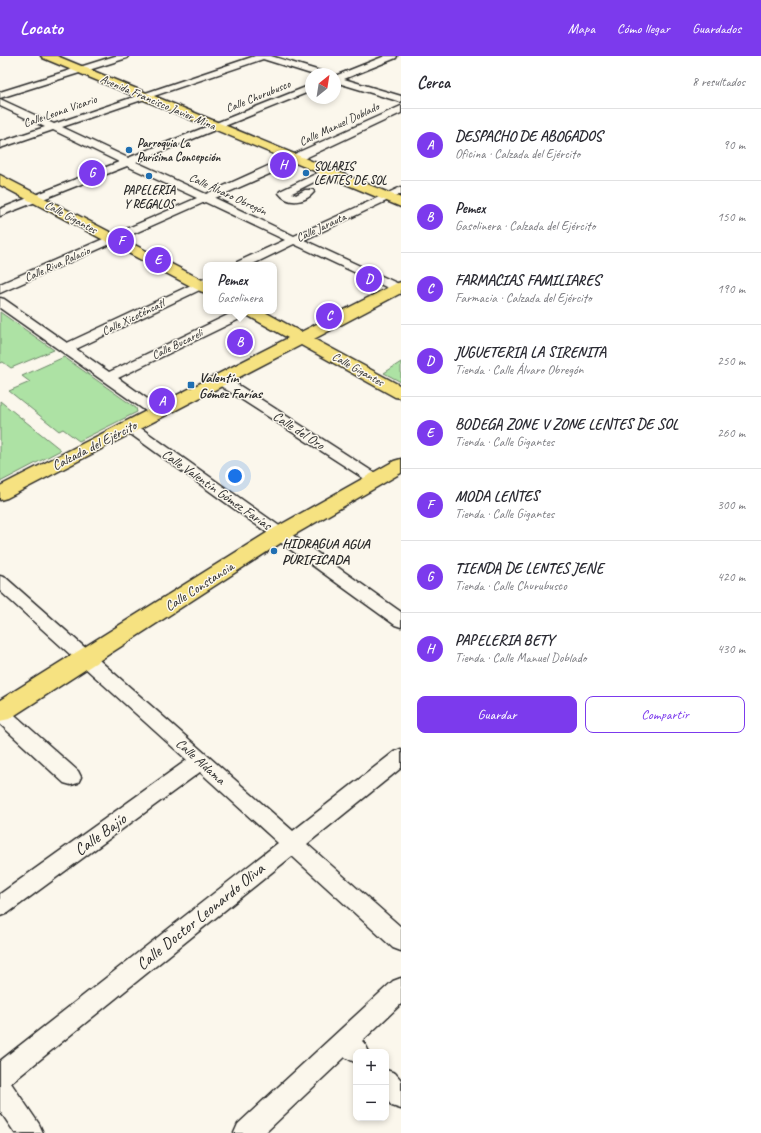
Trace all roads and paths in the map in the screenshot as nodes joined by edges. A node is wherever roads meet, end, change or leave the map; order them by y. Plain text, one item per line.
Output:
1 (47, 56) edge
2 (124, 56) edge
3 (263, 56) edge
4 (393, 56) edge
5 (305, 69) edge
6 (81, 70) junction
7 (341, 77) edge
8 (341, 81) edge
9 (305, 91) edge
10 (0, 95) edge
11 (144, 96) junction
12 (401, 99) edge
13 (0, 102) edge
14 (401, 110) edge
15 (54, 127) junction
16 (218, 127) junction
17 (0, 146) edge
18 (295, 159) junction
19 (128, 162) junction
20 (326, 172) junction
21 (0, 179) edge
22 (401, 190) edge
23 (309, 192) dead end
24 (386, 197) junction
25 (205, 198) junction
26 (37, 199) junction
27 (401, 203) edge
28 (0, 213) edge
29 (113, 239) junction
30 (294, 240) junction
31 (248, 262) edge
32 (203, 284) edge
33 (203, 285) edge
34 (400, 289) edge
35 (0, 290) edge
36 (0, 302) edge
37 (240, 314) edge
38 (257, 314) edge
39 (302, 338) junction
40 (66, 349) junction
41 (108, 378) junction
42 (222, 380) junction
43 (401, 393) edge
44 (158, 413) junction
45 (130, 427) junction
46 (401, 465) edge
47 (376, 480) junction
48 (0, 494) edge
49 (280, 534) junction
50 (0, 582) edge
51 (397, 612) edge
52 (87, 658) junction
53 (0, 712) edge
54 (401, 756) edge
55 (201, 761) junction
56 (70, 776) dead end
57 (292, 844) junction
58 (0, 906) edge
59 (401, 941) edge
60 (401, 988) edge
61 (351, 1046) edge
62 (0, 1076) edge
63 (389, 1085) edge
64 (0, 1089) edge
65 (401, 1097) edge
66 (30, 1133) edge
67 (247, 1133) edge

1 - 6 main road, Avenida Francisco Javier Mina
2 - 6 street
3 - 5 street
3 - 11 street, Calle Leona Vicario
4 - 7 street
6 - 10 street
6 - 11 main road, Avenida Francisco Javier Mina
8 - 12 street
9 - 16 street, Calle Churubusco
11 - 15 street, Calle Leona Vicario
11 - 16 main road, Avenida Francisco Javier Mina
13 - 15 street, Calle Álvaro Obregón
14 - 18 street, Calle Manuel Doblado
15 - 17 street, Calle Leona Vicario
15 - 19 street, Calle Álvaro Obregón
16 - 18 main road, Avenida Francisco Javier Mina
16 - 19 street, Calle Churubusco
18 - 20 main road, Avenida Francisco Javier Mina
18 - 25 street, Calle Manuel Doblado
19 - 25 street, Calle Álvaro Obregón
19 - 26 street, Calle Churubusco
20 - 23 street
20 - 24 main road, Avenida Francisco Javier Mina
21 - 26 main road, Calle Gigantes
22 - 24 street, Calle Jarauta
24 - 27 main road, Avenida Francisco Javier Mina
24 - 30 street, Calle Jarauta
25 - 29 street, Calle Manuel Doblado
25 - 30 street, Calle Álvaro Obregón
26 - 28 street, Calle Churubusco
26 - 29 main road, Calle Gigantes
29 - 32 main road, Calle Gigantes
29 - 35 street, Calle Riva Palacio
30 - 31 street, Calle Jarauta
30 - 34 street, Calle Álvaro Obregón
33 - 40 street, Calle Xicoténcatl
34 - 39 main road, Calzada del Ejército
36 - 40 street
37 - 41 street, Calle Bucareli
38 - 39 main road, Calle Gigantes
39 - 42 main road, Calzada del Ejército
39 - 43 main road, Calle Gigantes
40 - 41 street
41 - 44 street
42 - 44 main road, Calzada del Ejército
42 - 47 street, Calle del Oro
44 - 45 main road, Calzada del Ejército
45 - 48 main road, Calzada del Ejército
45 - 49 street, Calle Valentín Gómez Farías
46 - 47 main road, Calle Constancia
47 - 49 main road, Calle Constancia
49 - 51 street, Calle Valentín Gómez Farías
49 - 52 main road, Calle Constancia
50 - 52 street, Calle Aldama
52 - 53 main road, Calle Constancia
52 - 55 street, Calle Aldama
53 - 56 street
54 - 57 street, Calle Doctor Leonardo Oliva
55 - 57 street, Calle Aldama
55 - 58 street, Calle Bajío
57 - 59 street, Calle Aldama
57 - 62 street, Calle Doctor Leonardo Oliva
60 - 61 street
61 - 67 street
63 - 65 street
64 - 66 street

